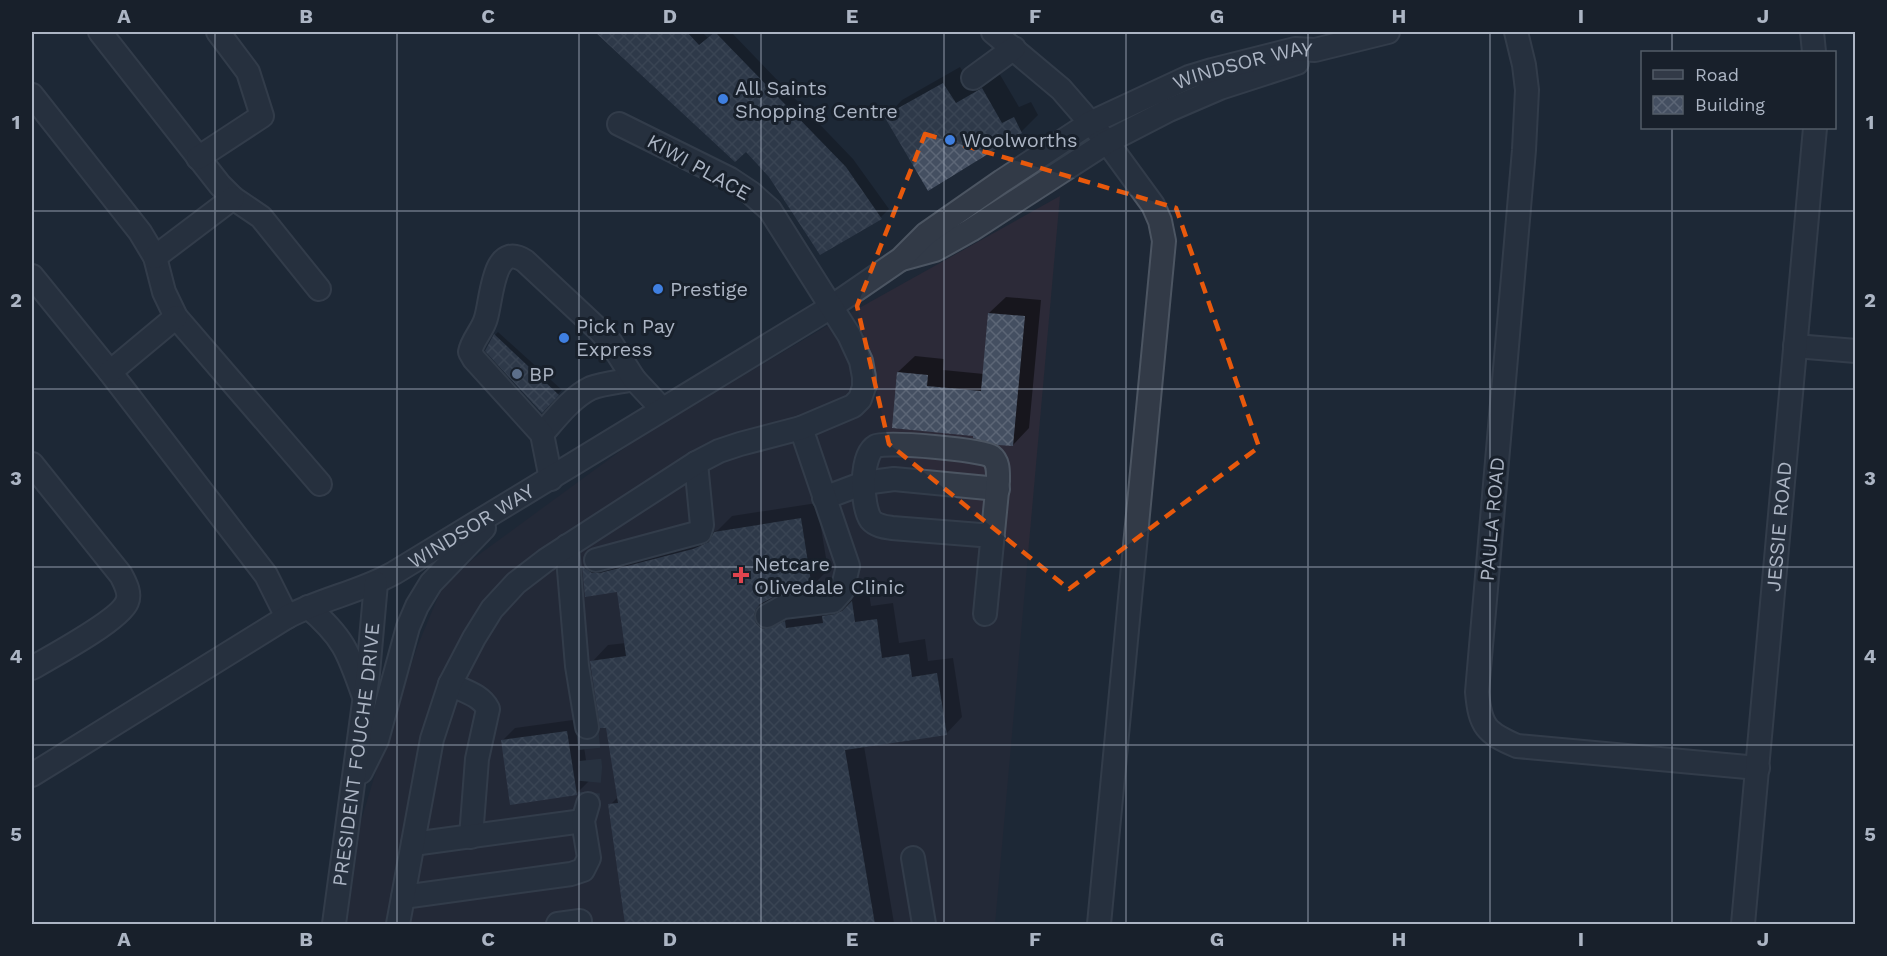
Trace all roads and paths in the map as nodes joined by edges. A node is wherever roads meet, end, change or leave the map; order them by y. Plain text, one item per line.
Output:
1 (100, 32) edge
2 (218, 32) edge
3 (993, 32) edge
4 (1516, 32) edge
5 (1812, 32) edge
6 (1378, 33) edge
7 (1014, 48) junction
8 (1315, 50) junction
9 (1814, 51) edge
10 (973, 78) dead end
11 (32, 95) edge
12 (1090, 123) junction
13 (619, 124) dead end
14 (1815, 129) edge
15 (1107, 142) junction
16 (198, 158) junction
17 (233, 198) junction
18 (155, 257) junction
19 (901, 260) junction
20 (32, 276) edge
21 (319, 289) dead end
22 (831, 307) junction
23 (176, 317) junction
24 (1794, 346) junction
25 (1856, 351) edge
26 (110, 372) junction
27 (634, 379) junction
28 (662, 409) junction
29 (801, 428) junction
30 (542, 434) junction
31 (696, 463) junction
32 (32, 464) edge
33 (551, 479) junction
34 (864, 483) junction
35 (320, 484) dead end
36 (998, 489) junction
37 (824, 498) junction
38 (511, 502) junction
39 (993, 536) junction
40 (567, 546) junction
41 (596, 560) dead end
42 (376, 583) junction
43 (308, 607) junction
44 (985, 614) dead end
45 (767, 616) dead end
46 (287, 617) junction
47 (32, 668) edge
48 (450, 684) junction
49 (365, 698) junction
50 (587, 727) tunnel mouth
51 (1758, 768) junction
52 (32, 775) edge
53 (354, 783) junction
54 (471, 837) junction
55 (413, 844) junction
56 (913, 858) dead end
57 (403, 897) junction
58 (334, 924) edge
59 (398, 924) edge
60 (924, 924) edge
61 (1099, 924) edge
62 (1743, 924) edge

1 - 16 street
2 - 16 street
3 - 7 street
4 - 51 street, PAULA ROAD
5 - 9 street
6 - 8 street
7 - 10 street
7 - 12 street
8 - 12 street, WINDSOR WAY
8 - 15 street, WINDSOR WAY
11 - 18 street
12 - 15 street
12 - 19 street, WINDSOR WAY
13 - 22 street, KIWI PLACE
14 - 24 street, JESSIE ROAD
15 - 19 street, WINDSOR WAY
15 - 61 street
16 - 17 street
17 - 18 street
17 - 21 street
18 - 23 street
19 - 22 street, WINDSOR WAY
20 - 26 street
22 - 28 street, WINDSOR WAY
22 - 29 street, KIWI PLACE
23 - 26 street
23 - 35 street
24 - 25 street
24 - 51 street, JESSIE ROAD
26 - 46 street
27 - 28 street
27 - 30 street
27 - 30 street
28 - 33 street, WINDSOR WAY
29 - 31 street, KIWI PLACE
29 - 37 street
30 - 33 street
31 - 40 street, KIWI PLACE
31 - 41 street
32 - 47 street
33 - 38 street, WINDSOR WAY
34 - 36 street
34 - 36 street
34 - 37 street
34 - 39 street
36 - 39 street
37 - 45 street
38 - 42 street, WINDSOR WAY
38 - 53 street
39 - 44 street
40 - 48 street, KIWI PLACE
40 - 50 street
42 - 43 street, WINDSOR WAY
42 - 49 street, PRESIDENT FOUCHE DRIVE
43 - 46 street, WINDSOR WAY
43 - 49 street
46 - 52 street, WINDSOR WAY
48 - 54 street
48 - 55 street, KIWI PLACE
49 - 53 street, PRESIDENT FOUCHE DRIVE
51 - 62 street, JESSIE ROAD
53 - 58 street, PRESIDENT FOUCHE DRIVE
54 - 55 street
54 - 57 street
55 - 57 street, KIWI PLACE
56 - 60 street
57 - 59 street, KIWI PLACE

